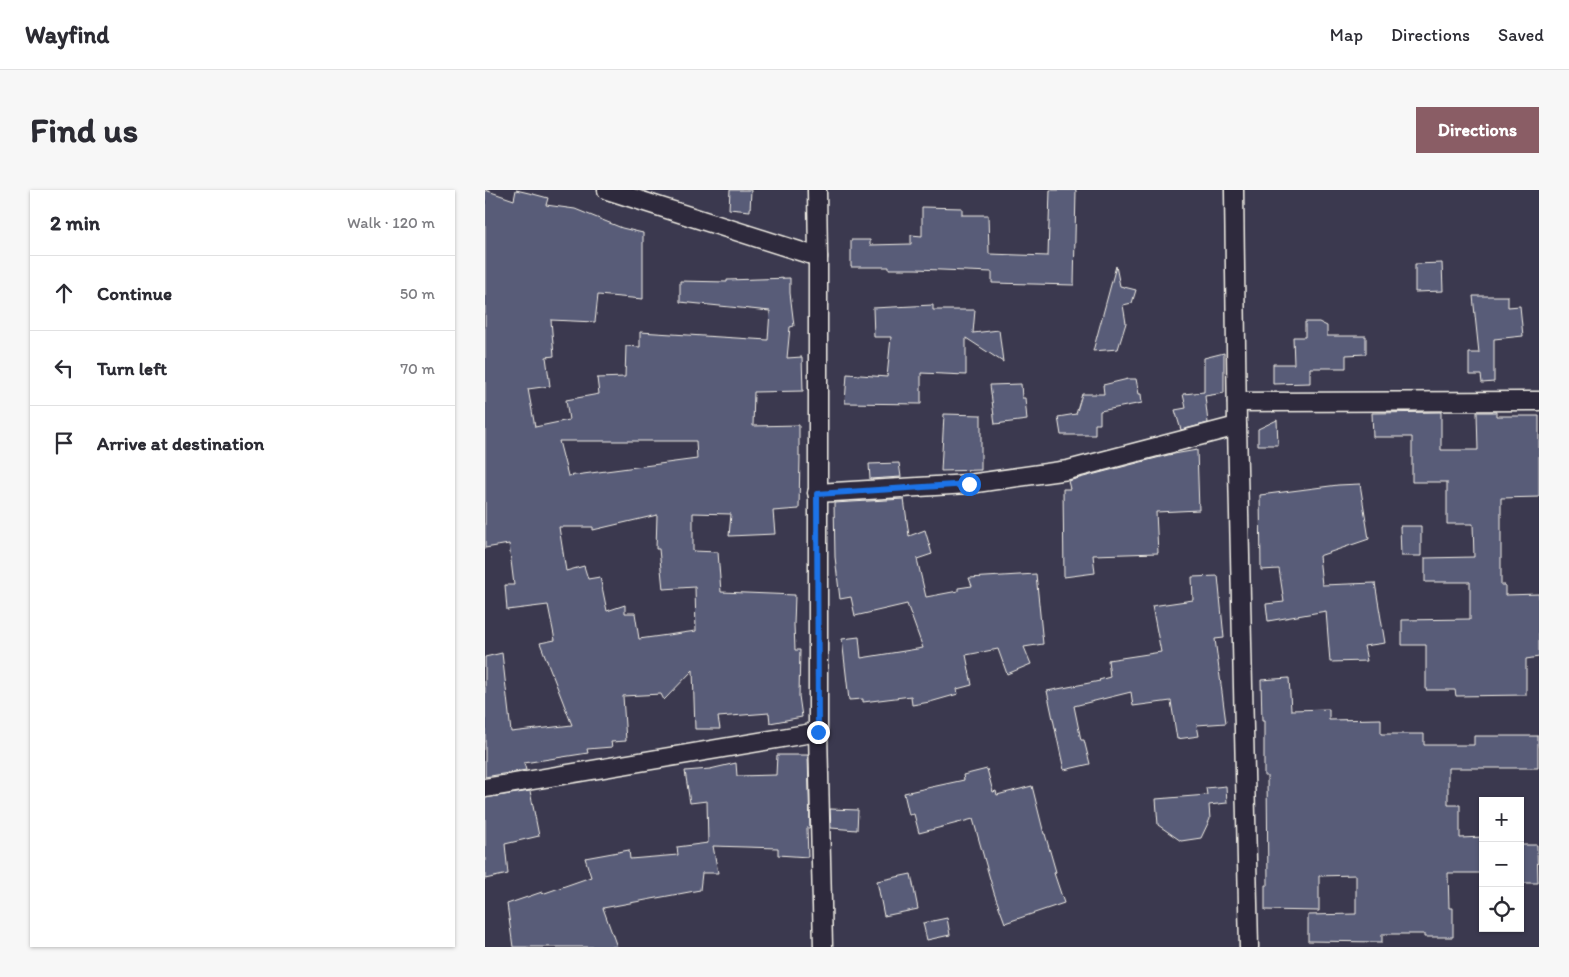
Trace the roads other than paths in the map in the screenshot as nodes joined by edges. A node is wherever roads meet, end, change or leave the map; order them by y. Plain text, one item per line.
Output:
1 (607, 190) edge
2 (817, 190) edge
3 (1234, 190) edge
4 (818, 257) junction
5 (1539, 401) edge
6 (1237, 402) junction
7 (1237, 426) junction
8 (817, 494) junction
9 (818, 732) junction
10 (485, 788) edge
11 (823, 947) edge
12 (1249, 947) edge

1 - 4 street
2 - 4 street
3 - 6 street
4 - 8 street
5 - 6 street
6 - 7 street
7 - 8 street
7 - 12 street
8 - 9 street
9 - 10 street
9 - 11 street

